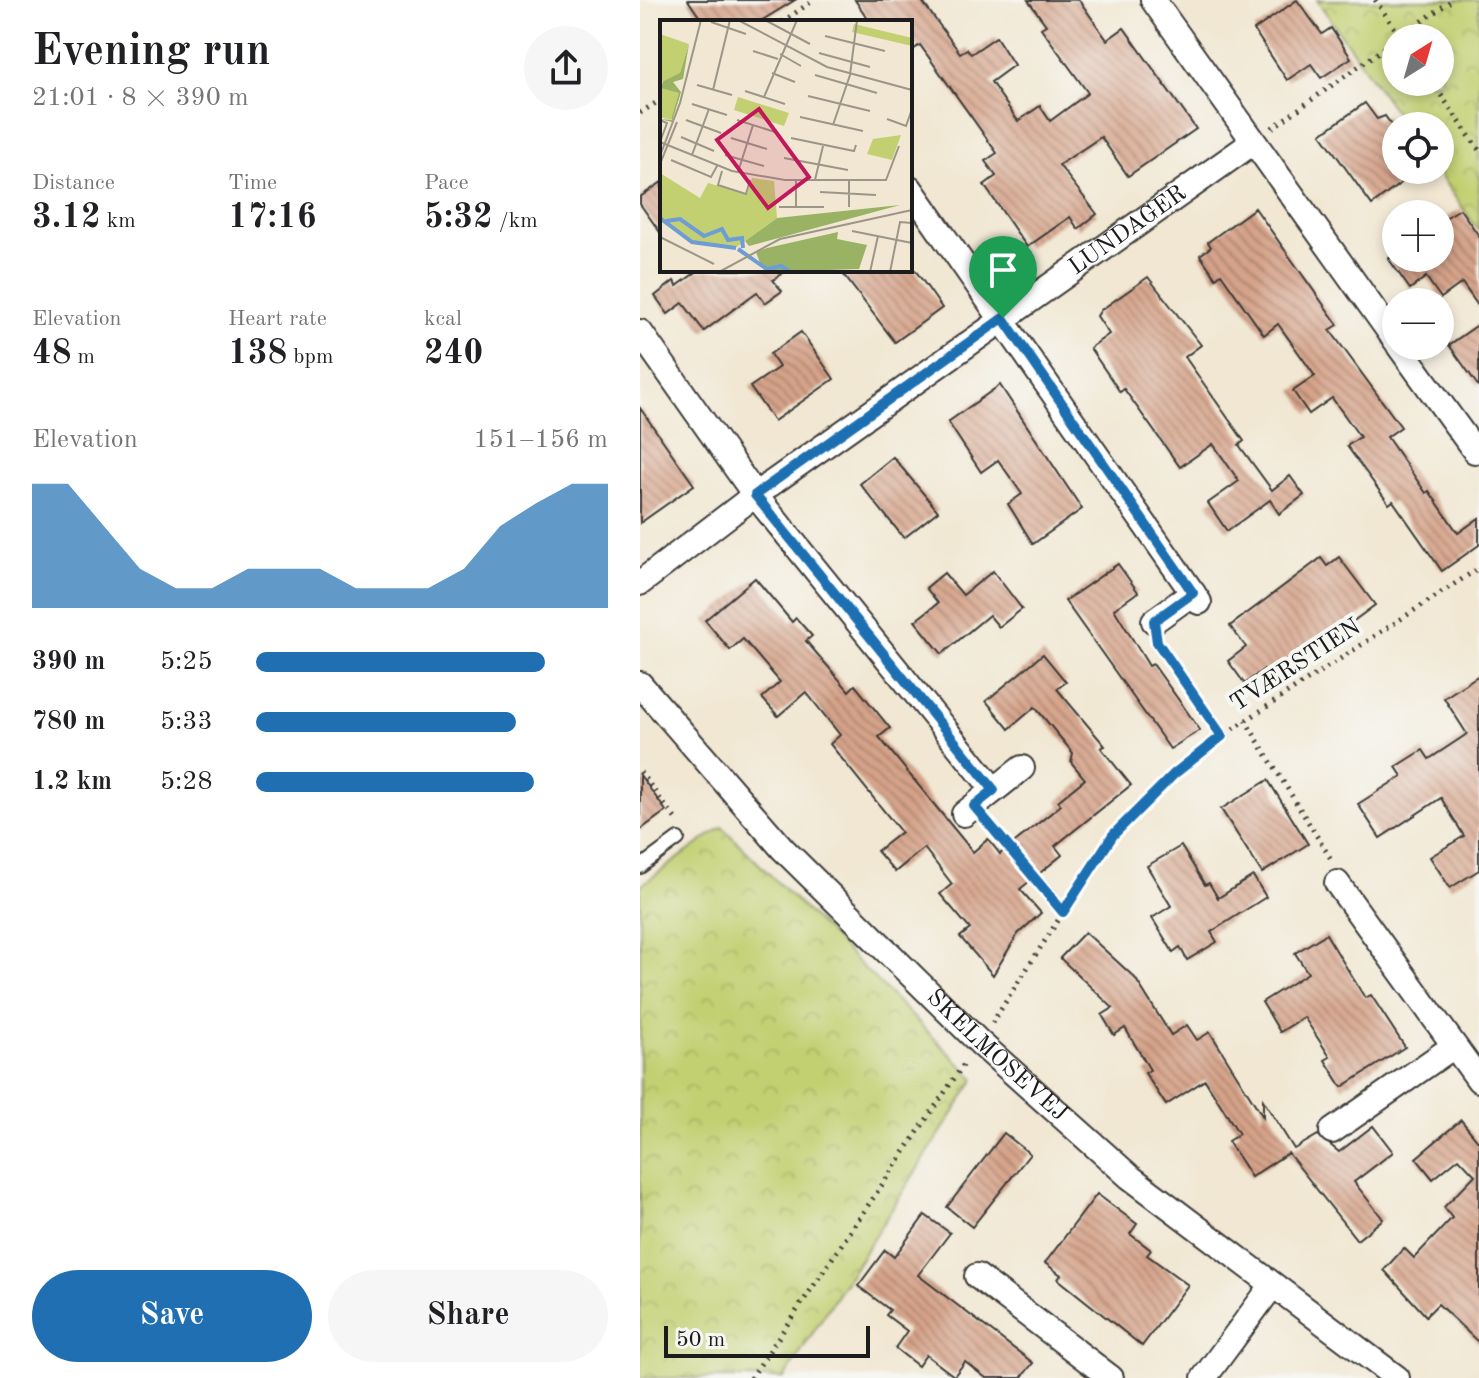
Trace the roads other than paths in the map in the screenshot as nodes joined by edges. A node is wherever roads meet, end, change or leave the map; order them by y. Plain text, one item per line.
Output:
1 (1153, 0) edge
2 (1252, 143) junction
3 (912, 191) edge
4 (1003, 318) junction
5 (1382, 322) edge
6 (640, 332) edge
7 (1410, 360) edge
8 (1475, 451) dead end
9 (755, 495) junction
10 (640, 583) edge
11 (1154, 621) road end
12 (640, 684) edge
13 (1022, 768) dead end
14 (994, 790) junction
15 (969, 810) road end
16 (678, 839) road end
17 (640, 867) edge
18 (1337, 883) road end
19 (1454, 1046) junction
20 (1479, 1080) edge
21 (1332, 1131) dead end
22 (977, 1276) dead end
23 (1272, 1286) junction
24 (1111, 1378) edge
25 (1204, 1378) edge
26 (1397, 1378) edge

1 - 2 street
2 - 4 street, LUNDAGER
2 - 5 street
3 - 4 street
4 - 9 street, LUNDAGER
4 - 11 street
6 - 9 street
7 - 8 street
9 - 10 street, LUNDAGER
9 - 14 street
12 - 23 street, SKELMOSEVEJ
13 - 14 street
14 - 15 street
16 - 17 lane
18 - 19 street
19 - 20 street
19 - 21 street
22 - 24 street
23 - 25 street
23 - 26 street, SKELMOSEVEJ

